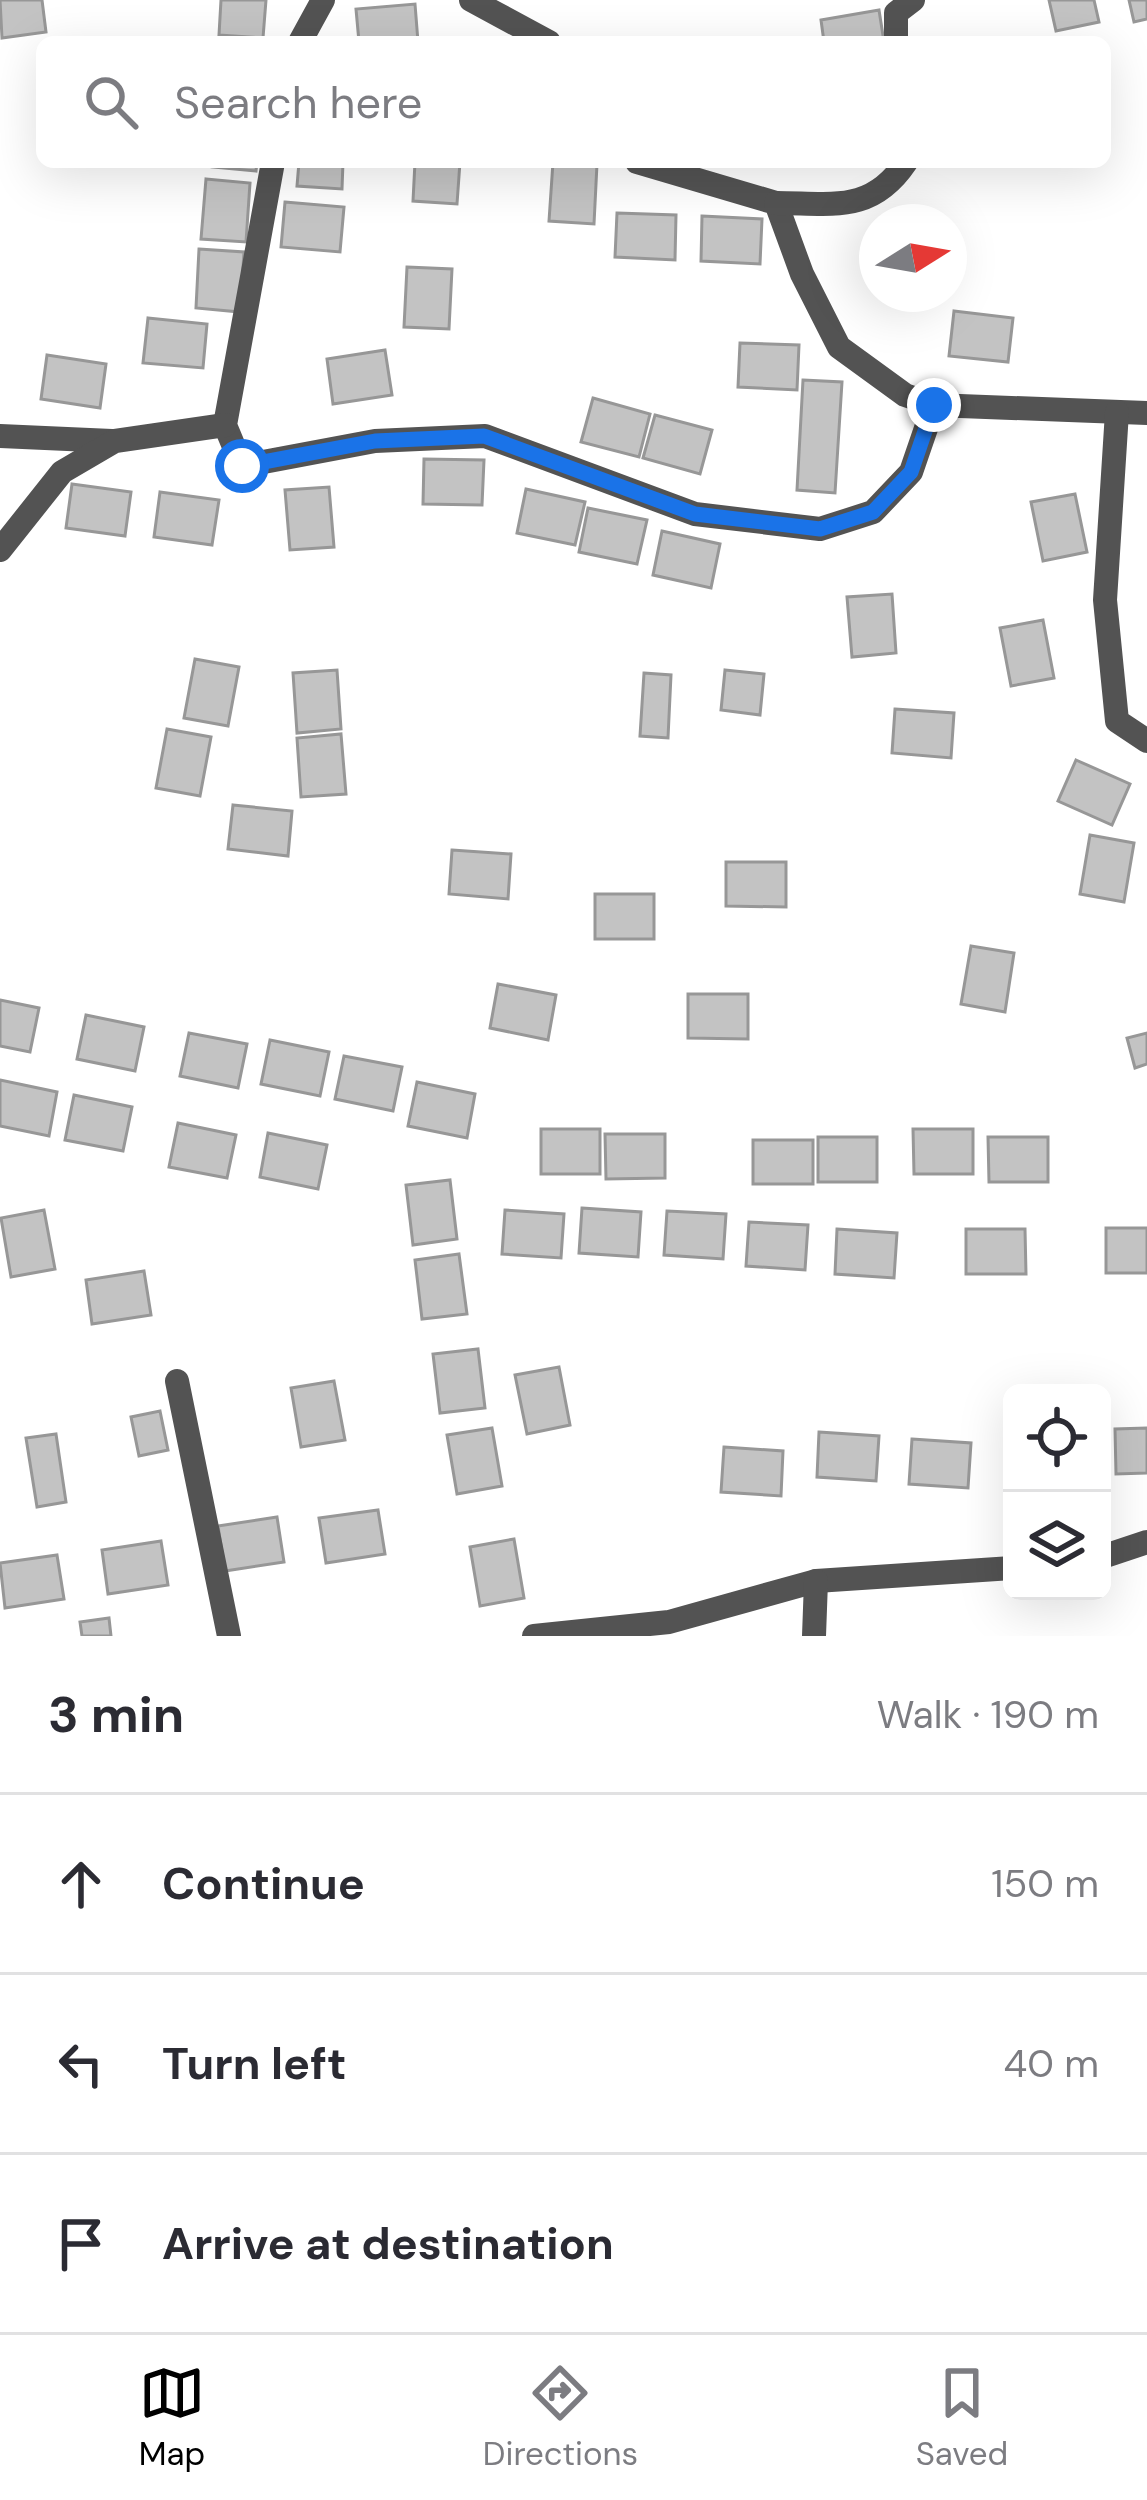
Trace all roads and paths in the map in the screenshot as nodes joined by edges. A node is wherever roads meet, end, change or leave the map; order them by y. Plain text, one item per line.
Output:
1 (323, 0) edge
2 (472, 0) edge
3 (913, 0) edge
4 (303, 36) edge
5 (537, 36) edge
6 (896, 36) edge
7 (272, 168) edge
8 (658, 168) edge
9 (902, 168) edge
10 (776, 203) junction
11 (934, 405) junction
12 (1117, 412) junction
13 (1147, 413) edge
14 (225, 425) junction
15 (0, 436) edge
16 (115, 441) junction
17 (0, 550) edge
18 (1147, 741) edge
19 (177, 1381) dead end
20 (1147, 1542) edge
21 (1111, 1554) edge
22 (1003, 1569) edge
23 (815, 1581) junction
24 (229, 1636) edge
25 (534, 1636) edge
26 (814, 1636) edge

1 - 4 street
2 - 5 street
3 - 6 street
7 - 14 street
8 - 10 street
9 - 10 street
10 - 11 street
11 - 12 street
11 - 14 street
12 - 13 street
12 - 18 street
14 - 16 street
15 - 16 street
16 - 17 street
19 - 24 street
20 - 21 street
22 - 23 street
23 - 25 street
23 - 26 street

